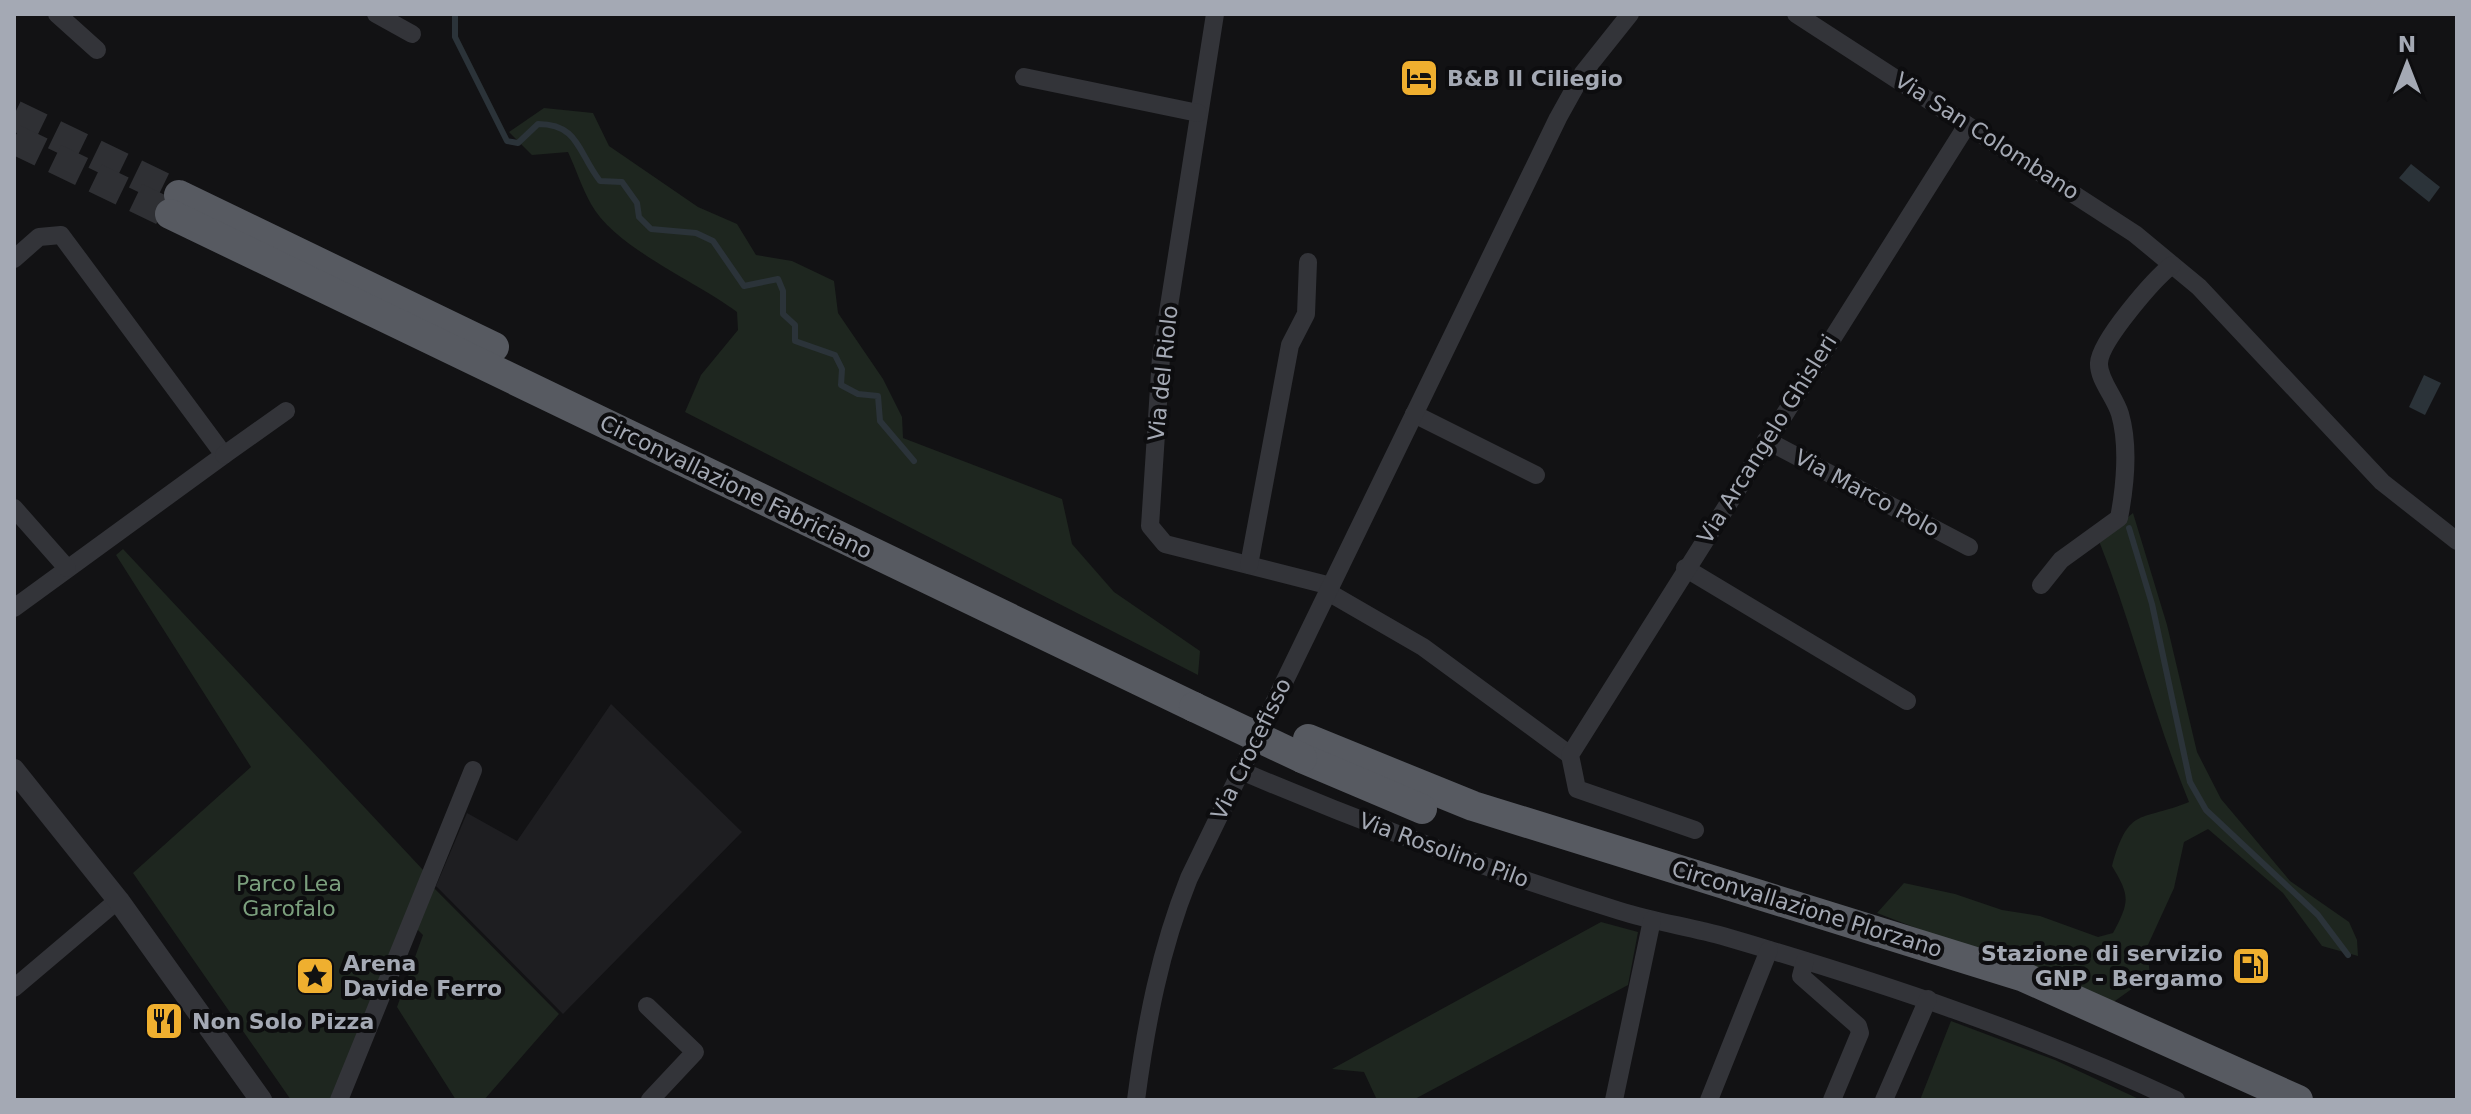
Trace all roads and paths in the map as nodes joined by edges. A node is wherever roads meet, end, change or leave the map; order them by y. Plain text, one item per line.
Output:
1 (57, 14) edge
2 (376, 14) edge
3 (1215, 14) edge
4 (1630, 14) edge
5 (1796, 14) edge
6 (412, 34) dead end
7 (97, 50) dead end
8 (1024, 77) dead end
9 (1198, 113) junction
10 (1967, 125) junction
11 (175, 205) tunnel mouth
12 (14, 259) edge
13 (1308, 262) dead end
14 (2172, 265) junction
15 (286, 411) dead end
16 (1414, 414) junction
17 (1766, 440) junction
18 (224, 455) junction
19 (1536, 475) dead end
20 (14, 508) edge
21 (2457, 541) edge
22 (1969, 547) dead end
23 (1249, 565) junction
24 (67, 568) junction
25 (1685, 568) junction
26 (2041, 585) dead end
27 (1329, 589) junction
28 (14, 608) edge
29 (1907, 701) dead end
30 (1305, 749) junction
31 (1570, 755) junction
32 (14, 770) edge
33 (473, 770) dead end
34 (1239, 770) junction
35 (1695, 830) dead end
36 (118, 900) junction
37 (1652, 920) junction
38 (1769, 950) junction
39 (1805, 961) junction
40 (14, 988) edge
41 (1928, 999) junction
42 (647, 1006) dead end
43 (261, 1100) edge
44 (339, 1100) edge
45 (650, 1100) edge
46 (1136, 1100) edge
47 (1614, 1100) edge
48 (1709, 1100) edge
49 (1832, 1100) edge
50 (1884, 1100) edge
51 (2176, 1100) edge
52 (2251, 1100) edge
53 (2298, 1100) edge

1 - 7 street
2 - 6 street
3 - 9 street, Via del Riolo
4 - 16 street, Via Crocefisso
5 - 10 street, Via San Colombano
8 - 9 street
9 - 23 street, Via del Riolo
10 - 14 street, Via San Colombano
10 - 17 street, Via Arcangelo Ghisleri
11 - 30 highway, Circonvallazione Fabriciano
12 - 18 street
13 - 23 street
14 - 21 street, Via San Colombano
14 - 26 street
15 - 18 street
16 - 19 street
16 - 27 street, Via Crocefisso
17 - 22 street, Via Marco Polo
17 - 25 street, Via Arcangelo Ghisleri
18 - 24 street
20 - 24 street
23 - 27 street, Via del Riolo
24 - 28 street
25 - 29 street
25 - 31 street, Via Arcangelo Ghisleri
27 - 31 street
27 - 34 street, Via Crocefisso
30 - 52 highway, Circonvallazione Plorzano
30 - 53 highway, Circonvallazione Plorzano
31 - 35 street
32 - 36 street
33 - 44 street
34 - 37 street, Via Rosolino Pilo
34 - 46 street, Via Crocefisso
36 - 40 street
36 - 43 street
37 - 38 street, Via Rosolino Pilo
37 - 47 street
38 - 39 street, Via Rosolino Pilo
38 - 48 street
39 - 41 street, Via Rosolino Pilo
39 - 49 street
41 - 50 street
41 - 51 street, Via Rosolino Pilo
42 - 45 street

